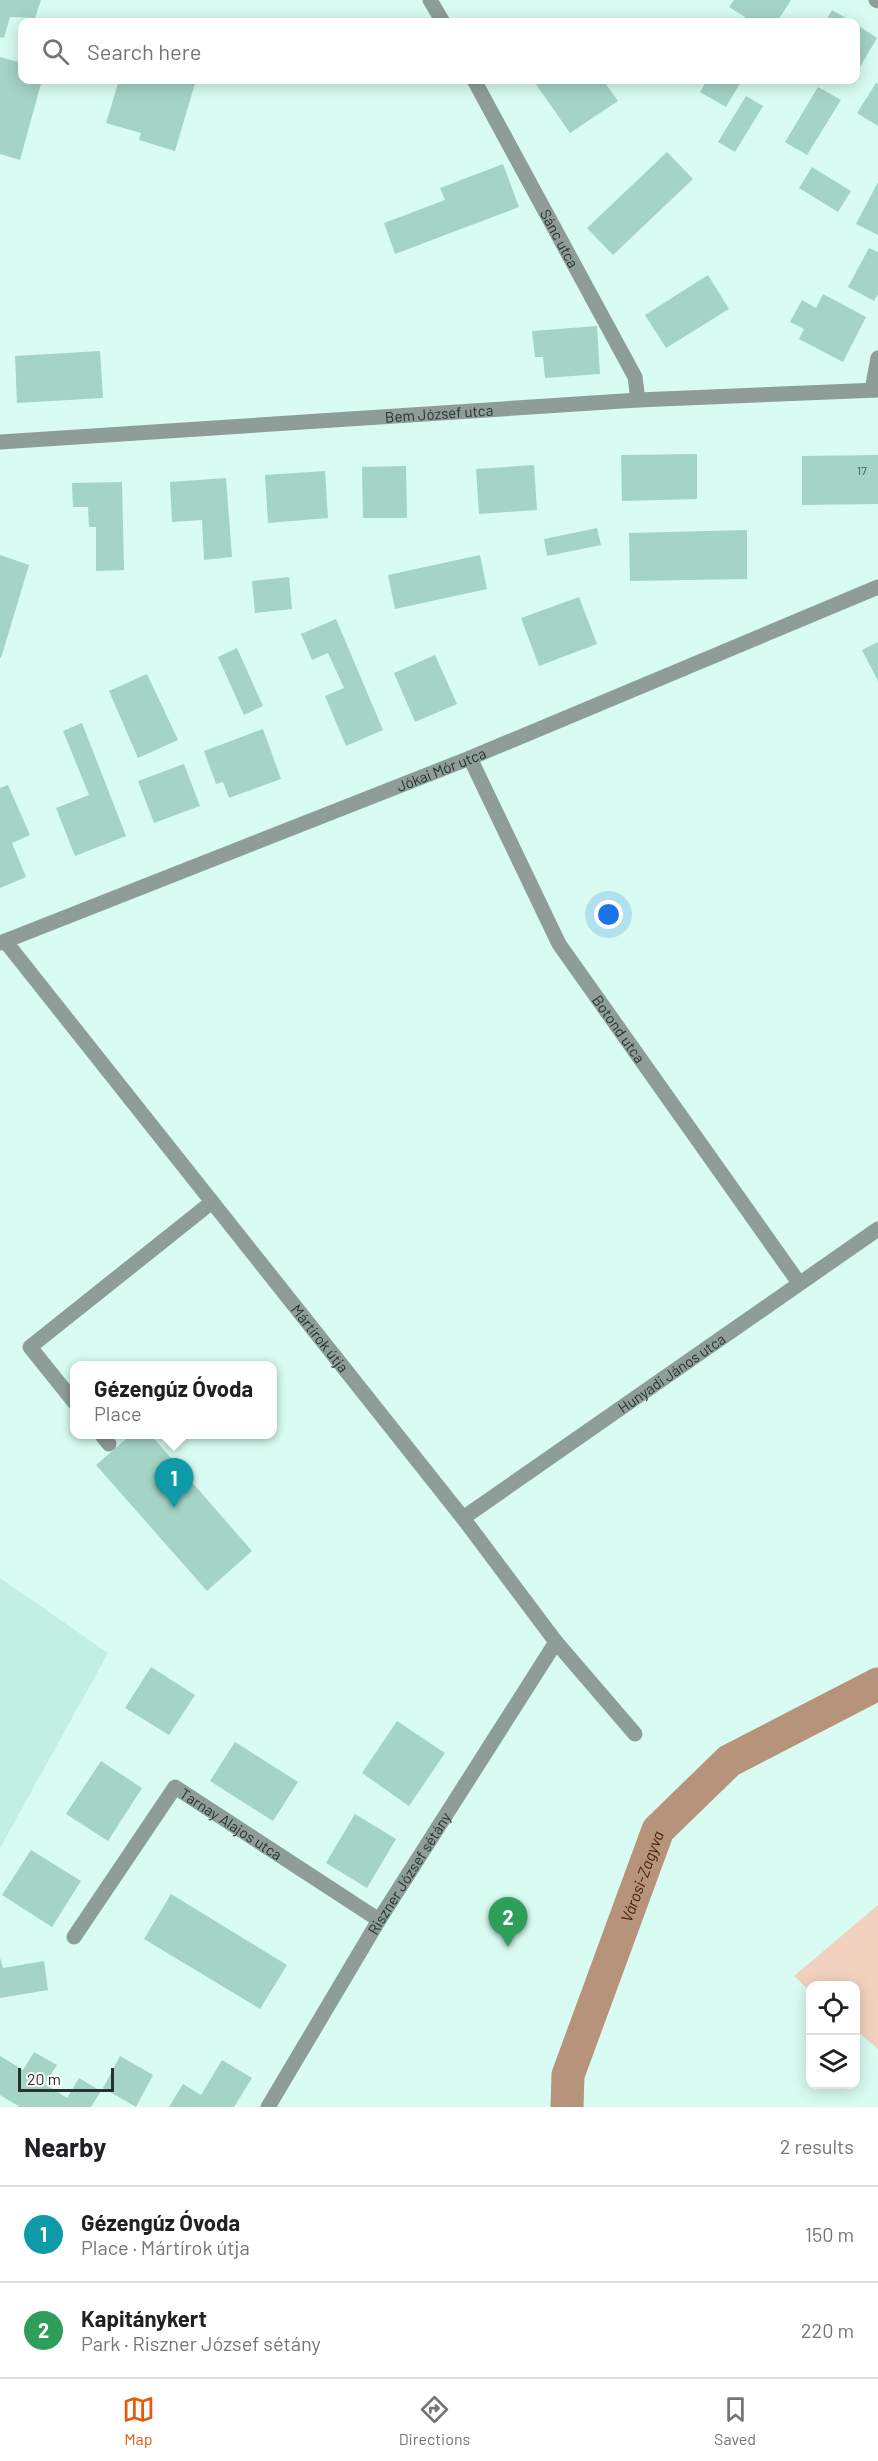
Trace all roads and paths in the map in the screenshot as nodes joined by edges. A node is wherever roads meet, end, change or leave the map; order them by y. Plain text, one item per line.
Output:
1 (430, 0) edge
2 (441, 18) edge
3 (476, 84) edge
4 (878, 358) edge
5 (875, 390) edge
6 (638, 400) junction
7 (0, 442) edge
8 (878, 587) edge
9 (470, 758) junction
10 (3, 942) edge
11 (212, 1202) junction
12 (878, 1229) edge
13 (799, 1283) junction
14 (70, 1397) edge
15 (463, 1518) junction
16 (556, 1641) junction
17 (635, 1734) dead end
18 (379, 1920) junction
19 (74, 1937) dead end
20 (268, 2107) edge

1 - 2 street
3 - 6 street, Sánc utca
4 - 5 street
5 - 6 street, Bem József utca
6 - 7 street, Bem József utca
8 - 9 street, Jókai Mór utca
9 - 10 street, Jókai Mór utca
9 - 13 street, Botond utca
10 - 11 street, Mártírok útja
11 - 14 street
11 - 15 street, Mártírok útja
12 - 13 street, Hunyadi János utca
13 - 15 street, Hunyadi János utca
15 - 16 street, Mártírok útja
16 - 17 street, Mártírok útja
16 - 18 street, Riszner József sétány
18 - 19 street, Tarnay Alajos utca
18 - 20 street, Riszner József sétány

